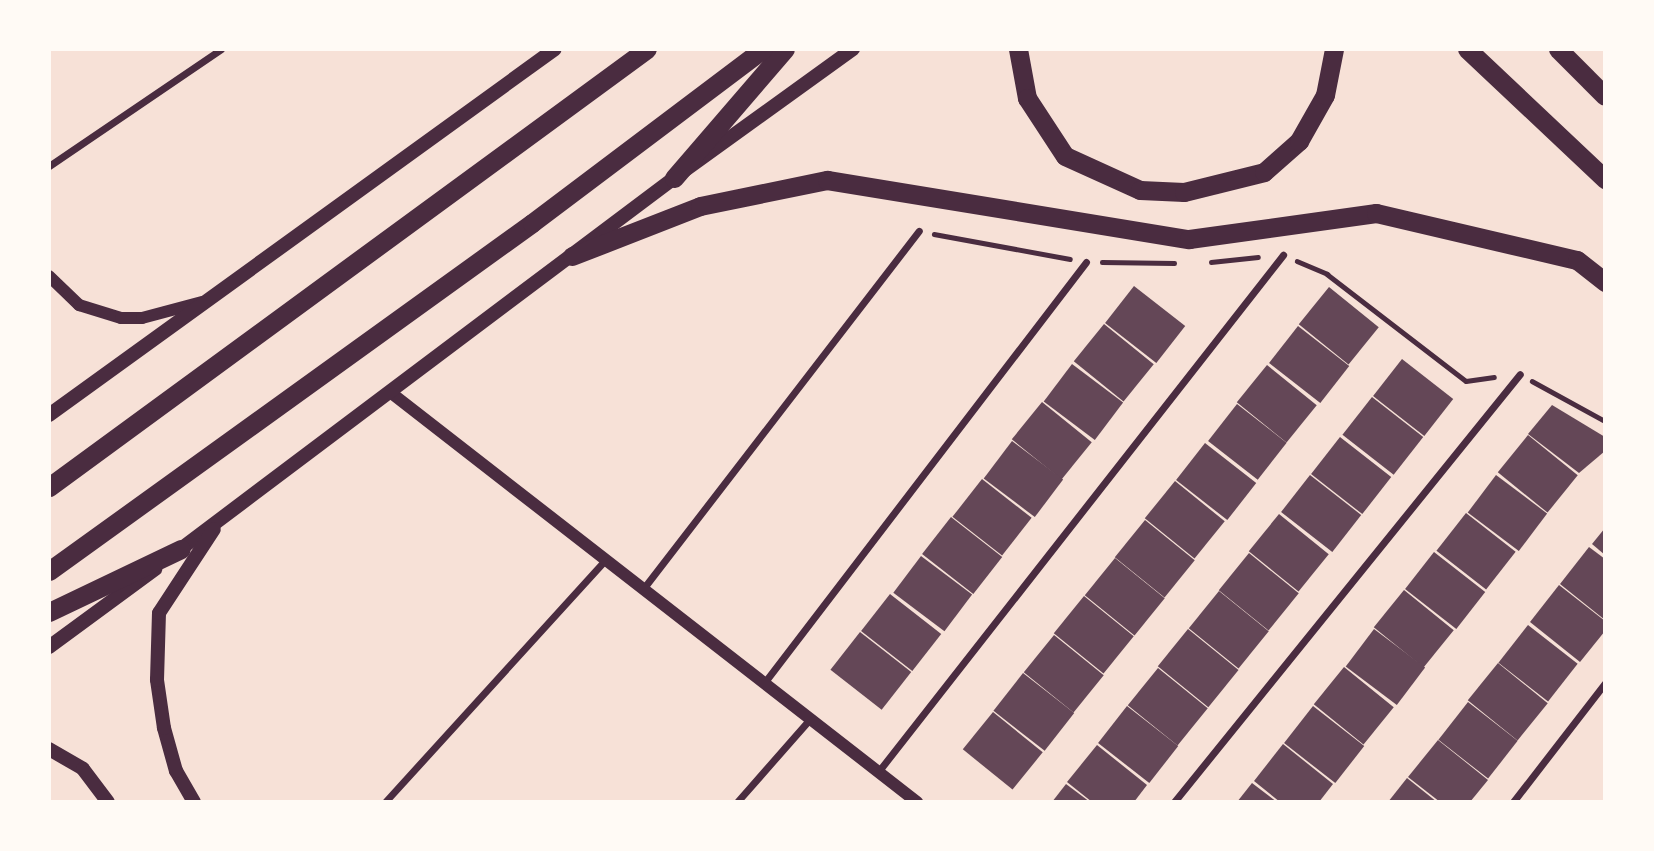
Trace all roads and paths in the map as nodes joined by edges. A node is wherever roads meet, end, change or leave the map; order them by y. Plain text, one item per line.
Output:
1 (220, 49) edge
2 (555, 49) edge
3 (647, 49) edge
4 (763, 49) edge
5 (785, 49) edge
6 (853, 49) edge
7 (1018, 49) edge
8 (1334, 49) edge
9 (1467, 49) edge
10 (1558, 49) edge
11 (1605, 96) edge
12 (49, 166) edge
13 (674, 178) junction
14 (1605, 179) edge
15 (919, 231) joint
16 (1283, 255) junction
17 (572, 256) junction
18 (1086, 262) junction
19 (1178, 263) dead end
20 (1205, 263) dead end
21 (49, 276) edge
22 (1605, 282) edge
23 (212, 299) junction
24 (1520, 374) junction
25 (390, 392) junction
26 (49, 415) edge
27 (1605, 421) edge
28 (49, 487) edge
29 (219, 521) junction
30 (181, 549) junction
31 (605, 559) junction
32 (49, 571) edge
33 (643, 589) junction
34 (49, 612) edge
35 (49, 647) edge
36 (764, 683) junction
37 (1605, 683) edge
38 (810, 719) junction
39 (49, 750) edge
40 (878, 772) junction
41 (108, 802) edge
42 (194, 802) edge
43 (385, 802) edge
44 (737, 802) edge
45 (917, 802) edge
46 (1174, 802) edge
47 (1513, 802) edge

1 - 12 street
2 - 23 main road
3 - 28 highway
4 - 32 highway
5 - 13 highway
6 - 13 main road
7 - 8 highway
9 - 14 highway
10 - 11 highway
13 - 17 main road
15 - 18 path
15 - 33 street
16 - 20 path
16 - 24 path
16 - 40 street
17 - 22 highway
17 - 25 main road
18 - 19 path
18 - 36 street
21 - 23 street
23 - 26 main road
24 - 27 path
24 - 46 street
25 - 29 main road
25 - 31 street
29 - 30 main road
29 - 42 main road
30 - 34 highway
30 - 35 main road
31 - 33 street
31 - 43 street
33 - 36 street
36 - 38 street
37 - 47 street
38 - 40 street
38 - 44 street
39 - 41 main road
40 - 45 street

